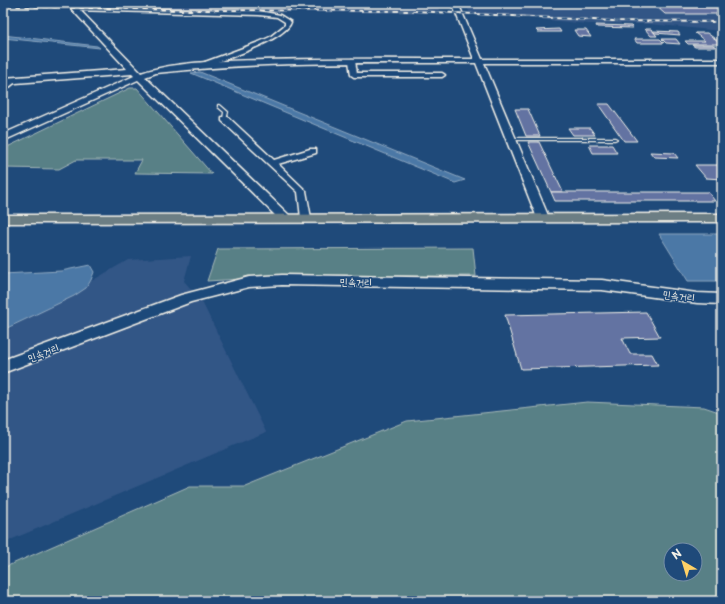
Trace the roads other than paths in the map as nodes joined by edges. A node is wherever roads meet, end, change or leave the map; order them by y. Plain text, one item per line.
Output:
1 (93, 3) edge
2 (455, 3) edge
3 (72, 6) edge
4 (352, 61) junction
5 (478, 61) junction
6 (722, 61) edge
7 (199, 66) junction
8 (137, 73) junction
9 (442, 75) dead end
10 (15, 80) junction
11 (3, 81) edge
12 (3, 90) edge
13 (219, 106) dead end
14 (225, 119) joint
15 (3, 138) edge
16 (510, 139) junction
17 (615, 139) dead end
18 (313, 151) dead end
19 (272, 163) junction
20 (285, 218) junction
21 (306, 218) junction
22 (543, 218) junction
23 (722, 218) edge
24 (3, 219) edge
25 (722, 298) edge
26 (3, 367) edge

1 - 3 street
2 - 5 street
3 - 7 street
3 - 8 street
4 - 5 street
4 - 7 street
4 - 9 street
5 - 6 street
5 - 16 street
7 - 8 street
8 - 10 street
8 - 15 street
8 - 20 street
10 - 11 street
10 - 12 street
13 - 14 lane
14 - 19 street
16 - 17 lane
16 - 22 street
18 - 19 street
19 - 21 street
20 - 21 main road
20 - 24 main road
21 - 22 main road
22 - 23 main road
25 - 26 street, 민속거리

